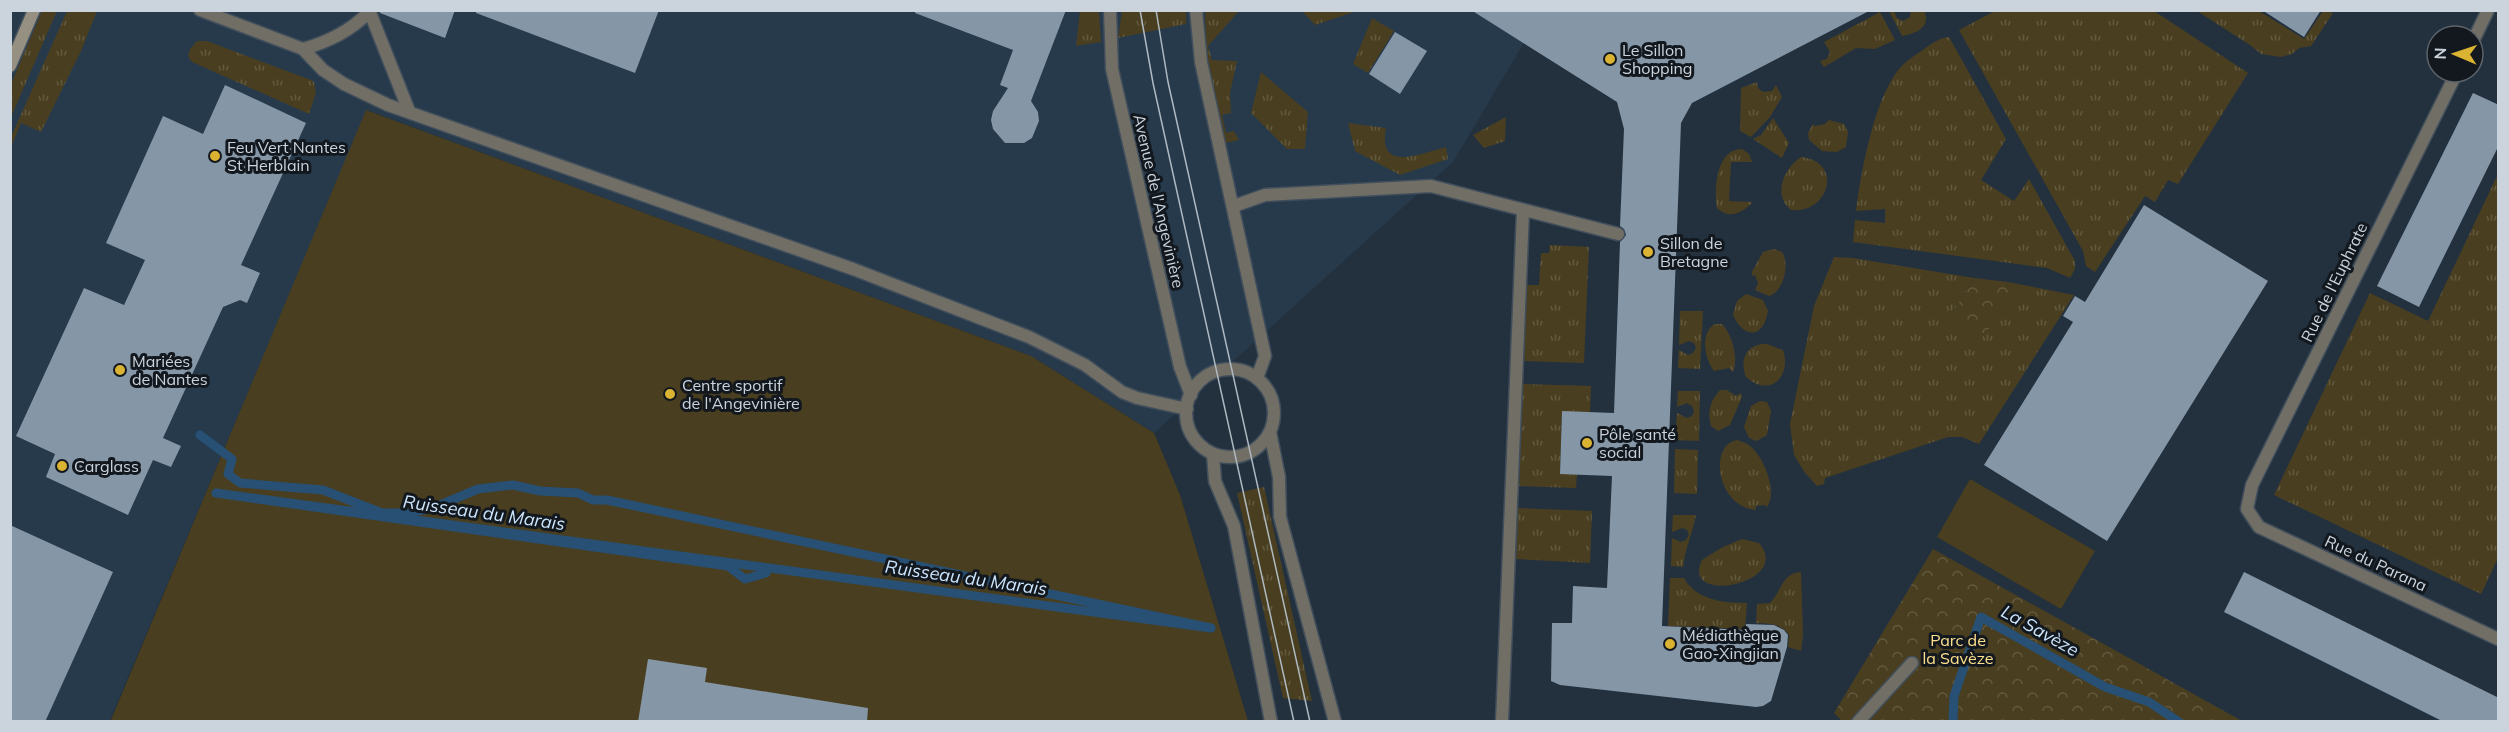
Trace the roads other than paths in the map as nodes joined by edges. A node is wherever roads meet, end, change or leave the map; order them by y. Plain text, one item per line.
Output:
1 (34, 10) edge
2 (200, 10) edge
3 (1110, 10) edge
4 (1196, 10) edge
5 (2488, 10) edge
6 (369, 12) edge
7 (2481, 24) edge
8 (303, 49) junction
9 (10, 66) edge
10 (2451, 84) edge
11 (409, 111) junction
12 (1234, 206) junction
13 (1523, 211) junction
14 (1618, 234) dead end
15 (1257, 378) junction
16 (1191, 396) junction
17 (1187, 409) junction
18 (1270, 432) junction
19 (1213, 454) junction
20 (2247, 509) joint
21 (2499, 639) edge
22 (1912, 663) dead end
23 (1271, 722) edge
24 (1335, 722) edge
25 (1502, 722) edge
26 (1858, 722) edge

1 - 9 main road
2 - 8 street
3 - 16 street, Avenue de l'Angevinière
4 - 12 street
5 - 7 street
6 - 8 street
6 - 11 street
8 - 11 street
10 - 20 street, Rue de l'Euphrate
11 - 17 street
12 - 13 street
12 - 15 street
13 - 14 street
13 - 25 street
15 - 16 street
15 - 18 street
16 - 17 street
17 - 19 street
18 - 19 street
18 - 24 street
19 - 23 street
20 - 21 street, Rue du Parana
22 - 26 street

